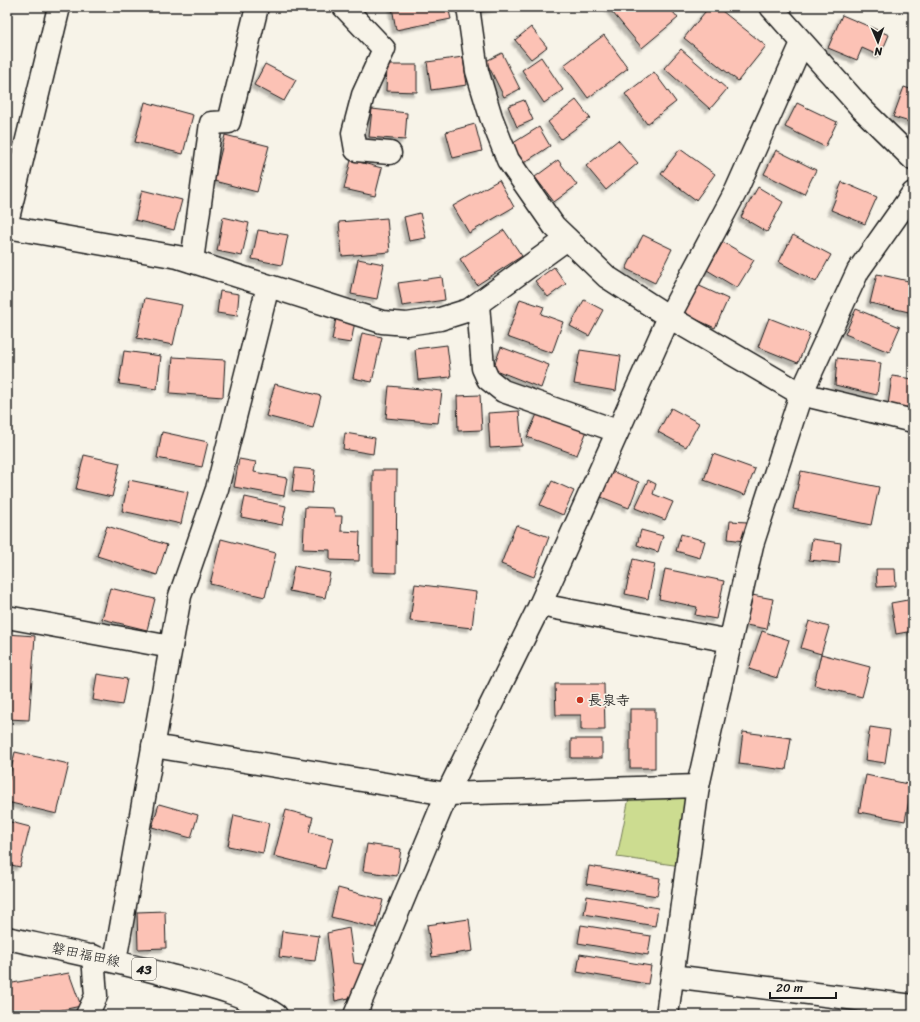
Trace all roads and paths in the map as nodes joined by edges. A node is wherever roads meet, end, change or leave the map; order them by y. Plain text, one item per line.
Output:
1 (59, 7) edge
2 (257, 7) edge
3 (344, 7) edge
4 (468, 7) edge
5 (771, 7) edge
6 (802, 43) junction
7 (390, 153) dead end
8 (913, 159) edge
9 (913, 193) edge
10 (7, 222) edge
11 (7, 227) edge
12 (567, 239) junction
13 (192, 261) junction
14 (268, 286) junction
15 (478, 304) junction
16 (669, 317) junction
17 (801, 394) junction
18 (913, 421) edge
19 (617, 431) junction
20 (540, 605) junction
21 (7, 617) edge
22 (730, 641) junction
23 (171, 647) junction
24 (153, 746) junction
25 (698, 786) junction
26 (447, 794) junction
27 (7, 938) edge
28 (93, 956) junction
29 (115, 961) junction
30 (672, 976) junction
31 (913, 1006) edge
32 (86, 1015) edge
33 (276, 1015) edge
34 (355, 1015) edge
35 (667, 1015) edge

1 - 10 street
2 - 13 street
3 - 7 street
4 - 12 street
5 - 6 street
6 - 8 street
6 - 16 street
9 - 17 street
11 - 13 street
12 - 15 street
12 - 16 street
13 - 14 street
14 - 15 street
14 - 23 street
15 - 19 street
16 - 17 street
16 - 19 street
17 - 18 street
17 - 22 street
19 - 20 street
20 - 22 street
20 - 26 street
21 - 23 street
22 - 25 street
23 - 24 street
24 - 26 street
24 - 29 street
25 - 26 street
25 - 30 street
26 - 34 street
27 - 28 street, 磐田福田線 / 43
28 - 29 street, 磐田福田線 / 43
28 - 32 street
29 - 33 street, 磐田福田線 / 43
30 - 31 street
30 - 35 street

